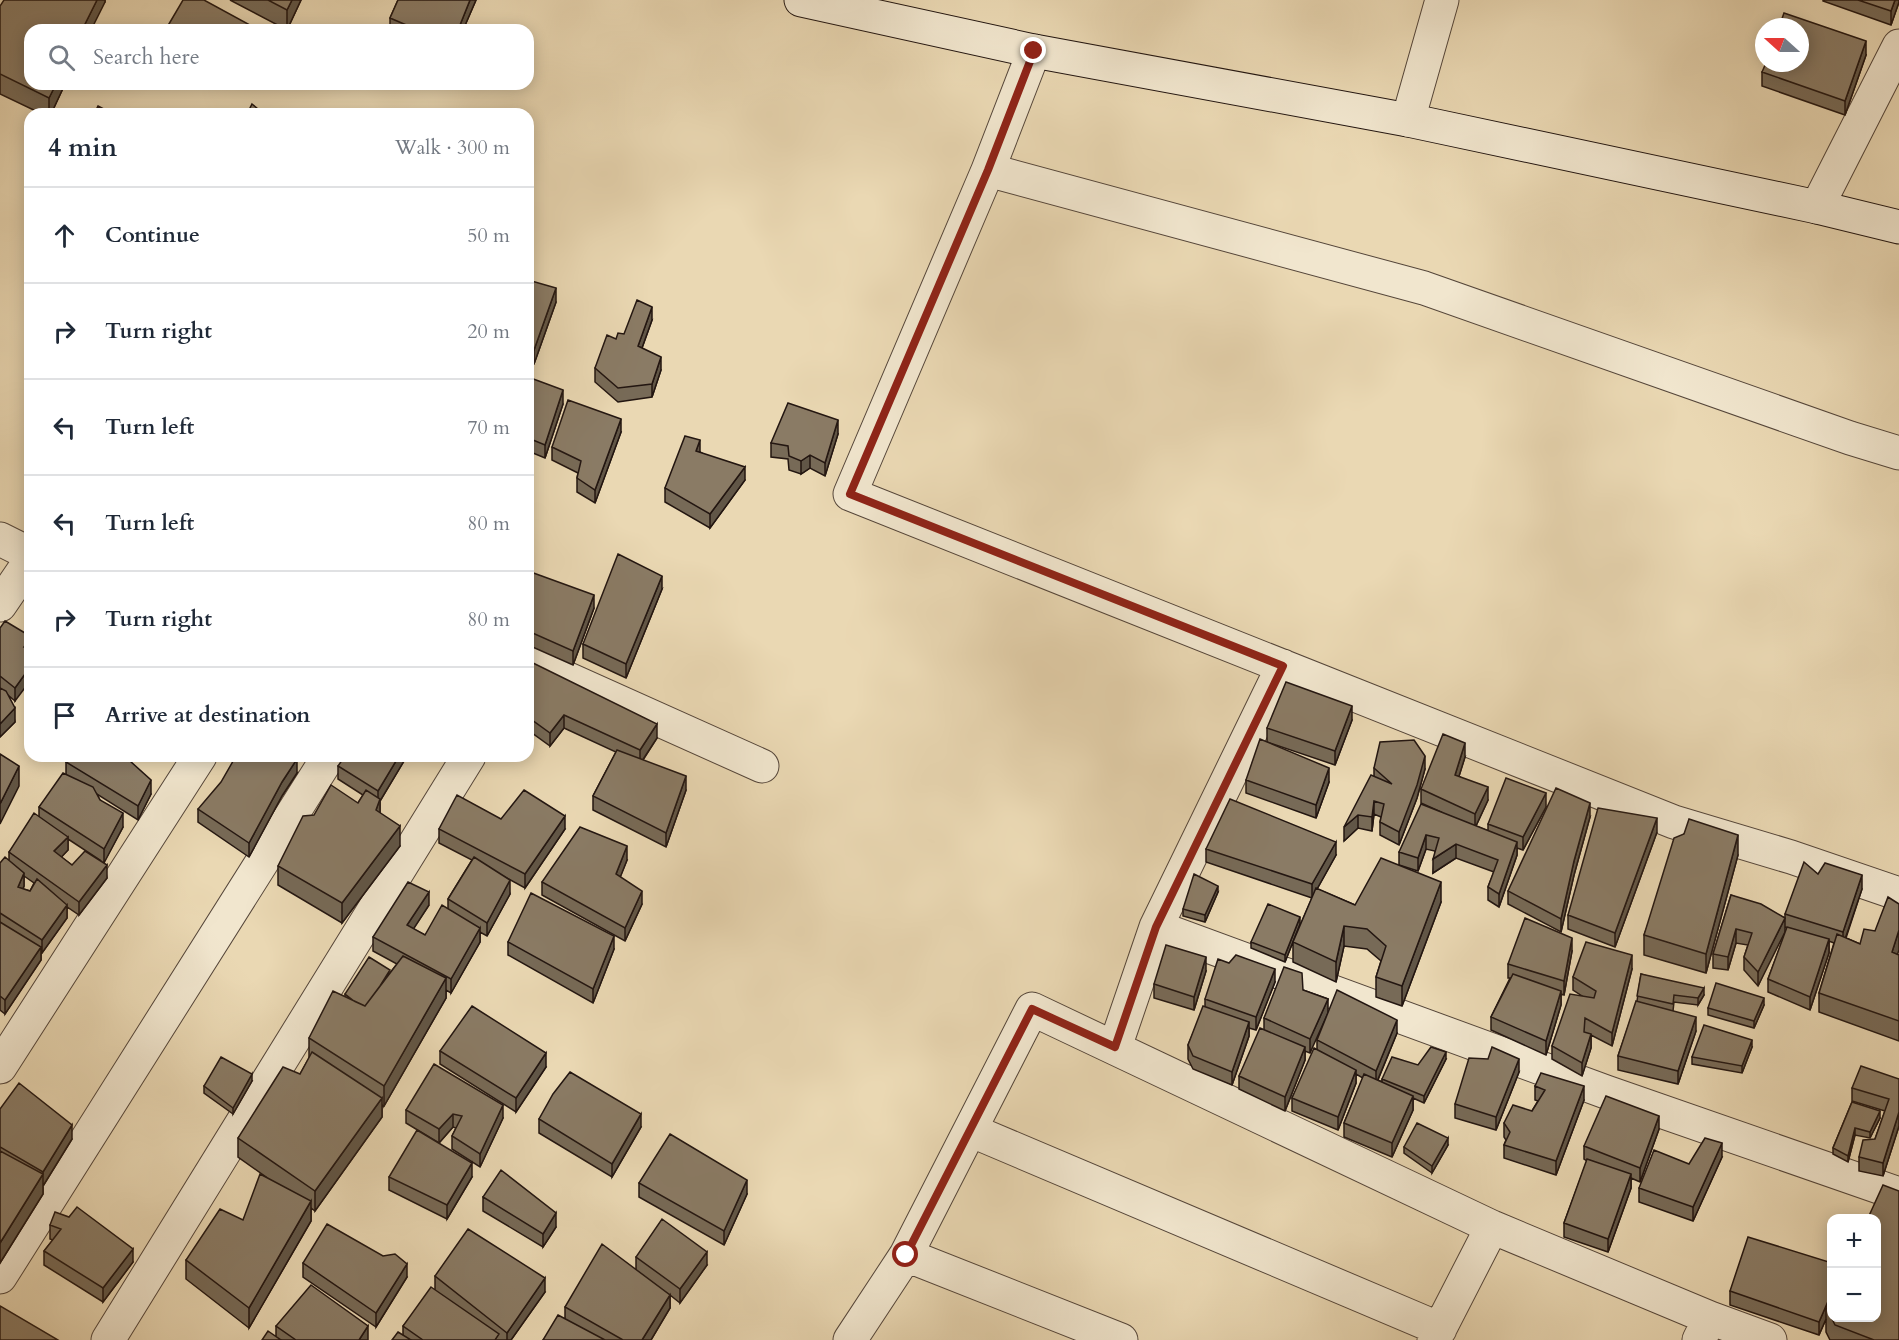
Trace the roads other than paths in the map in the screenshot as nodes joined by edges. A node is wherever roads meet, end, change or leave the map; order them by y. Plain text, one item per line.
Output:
1 (801, 0) edge
2 (1442, 0) edge
3 (1899, 46) edge
4 (1034, 51) junction
5 (1408, 120) junction
6 (988, 170) junction
7 (1817, 207) junction
8 (1899, 227) edge
9 (1899, 453) edge
10 (0, 539) edge
11 (24, 551) edge
12 (24, 570) edge
13 (0, 605) edge
14 (534, 664) edge
15 (1283, 666) junction
16 (196, 762) edge
17 (325, 762) edge
18 (465, 762) edge
19 (762, 765) dead end
20 (1899, 894) edge
21 (1156, 927) junction
22 (1115, 1047) junction
23 (0, 1067) edge
24 (970, 1130) junction
25 (1899, 1194) edge
26 (1492, 1227) junction
27 (906, 1255) junction
28 (0, 1277) edge
29 (1705, 1329) edge
30 (1437, 1334) edge
31 (108, 1340) edge
32 (850, 1340) edge
33 (1121, 1340) edge
34 (1770, 1340) edge

1 - 4 street
2 - 5 street
3 - 7 street
4 - 5 street
4 - 6 street
5 - 7 street
6 - 9 street
6 - 15 street
7 - 8 street
10 - 11 street
12 - 13 street
14 - 19 street
15 - 20 street
15 - 21 street
16 - 23 street
17 - 28 street
18 - 31 street
21 - 22 street
21 - 25 street
22 - 24 street
22 - 26 street
24 - 27 street
24 - 30 street
26 - 29 street
26 - 30 street
27 - 32 street
27 - 33 street
29 - 34 street

